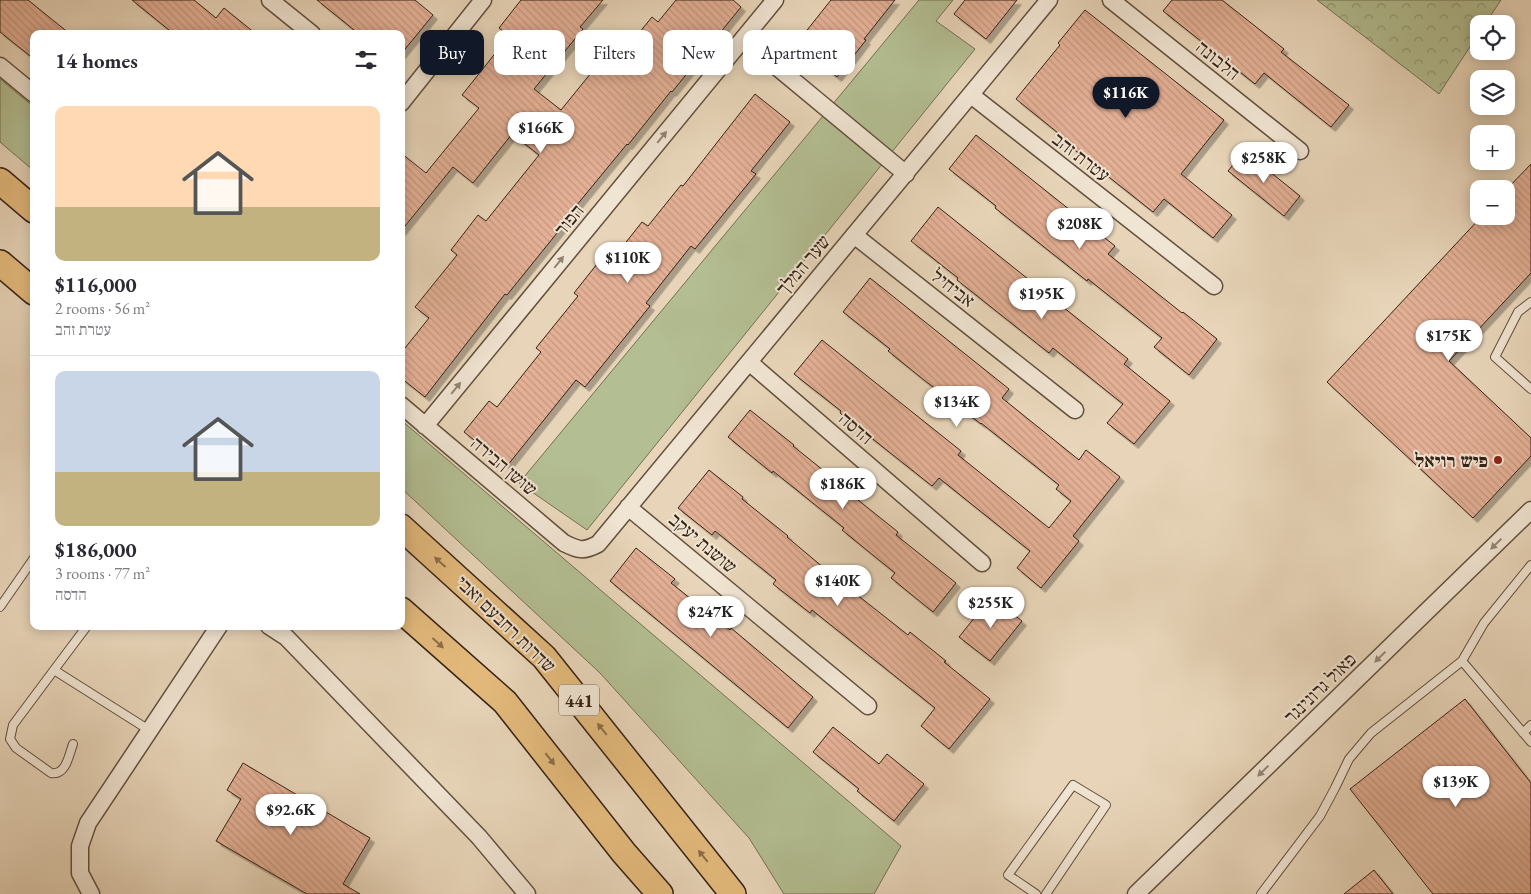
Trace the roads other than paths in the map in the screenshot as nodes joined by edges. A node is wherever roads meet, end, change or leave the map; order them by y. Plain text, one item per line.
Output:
1 (270, 0) edge
2 (483, 0) edge
3 (775, 0) edge
4 (1049, 0) edge
5 (1111, 0) edge
6 (307, 30) edge
7 (750, 30) edge
8 (743, 39) edge
9 (0, 66) edge
10 (786, 75) edge
11 (30, 91) edge
12 (971, 95) junction
13 (405, 98) edge
14 (1300, 150) dead end
15 (906, 174) junction
16 (0, 181) edge
17 (30, 207) edge
18 (854, 235) junction
19 (0, 264) edge
20 (1214, 286) dead end
21 (30, 289) edge
22 (1531, 302) edge
23 (749, 362) junction
24 (1531, 389) edge
25 (405, 408) edge
26 (1075, 410) dead end
27 (425, 426) junction
28 (628, 507) junction
29 (1531, 510) edge
30 (405, 530) edge
31 (585, 550) joint
32 (982, 562) dead end
33 (30, 564) edge
34 (1531, 565) edge
35 (0, 606) edge
36 (405, 614) edge
37 (84, 630) edge
38 (216, 630) edge
39 (275, 630) edge
40 (1462, 661) junction
41 (54, 670) junction
42 (868, 706) dead end
43 (1531, 725) edge
44 (149, 730) junction
45 (1523, 733) junction
46 (1531, 742) edge
47 (73, 744) dead end
48 (656, 890) edge
49 (91, 894) edge
50 (527, 894) edge
51 (733, 894) edge
52 (1036, 894) edge
53 (1046, 894) edge
54 (1136, 894) edge
55 (1261, 894) edge

1 - 6 street
2 - 13 street
3 - 7 street, הפור
4 - 12 street, שער המלך
5 - 14 street, הלבונה
27 -> 8 street, הפור
9 - 11 street
10 - 15 street
12 - 15 street, שער המלך
12 - 20 street, עטרת זהב
15 - 18 street, שער המלך
16 - 17 main road
18 - 23 street, שער המלך
18 - 26 street, אביחיל
19 - 21 main road
22 - 24 lane
23 - 28 street, שער המלך
23 - 32 street, הדסה
25 - 27 street, שושן הבירה
27 - 31 street, שושן הבירה
28 - 31 street, שער המלך
28 - 42 street, שושנת יעקב
29 -> 54 street, פאול גרונינגר
51 -> 30 main road, שדרות רחבעם זאבי / 441
33 - 35 lane
34 - 40 lane
36 -> 48 main road
37 - 41 lane
38 - 44 street
39 - 50 street
40 - 45 lane
40 - 55 lane
41 - 44 lane
41 - 47 lane
43 - 45 lane
44 - 49 street
45 - 46 lane
52 - 53 lane

